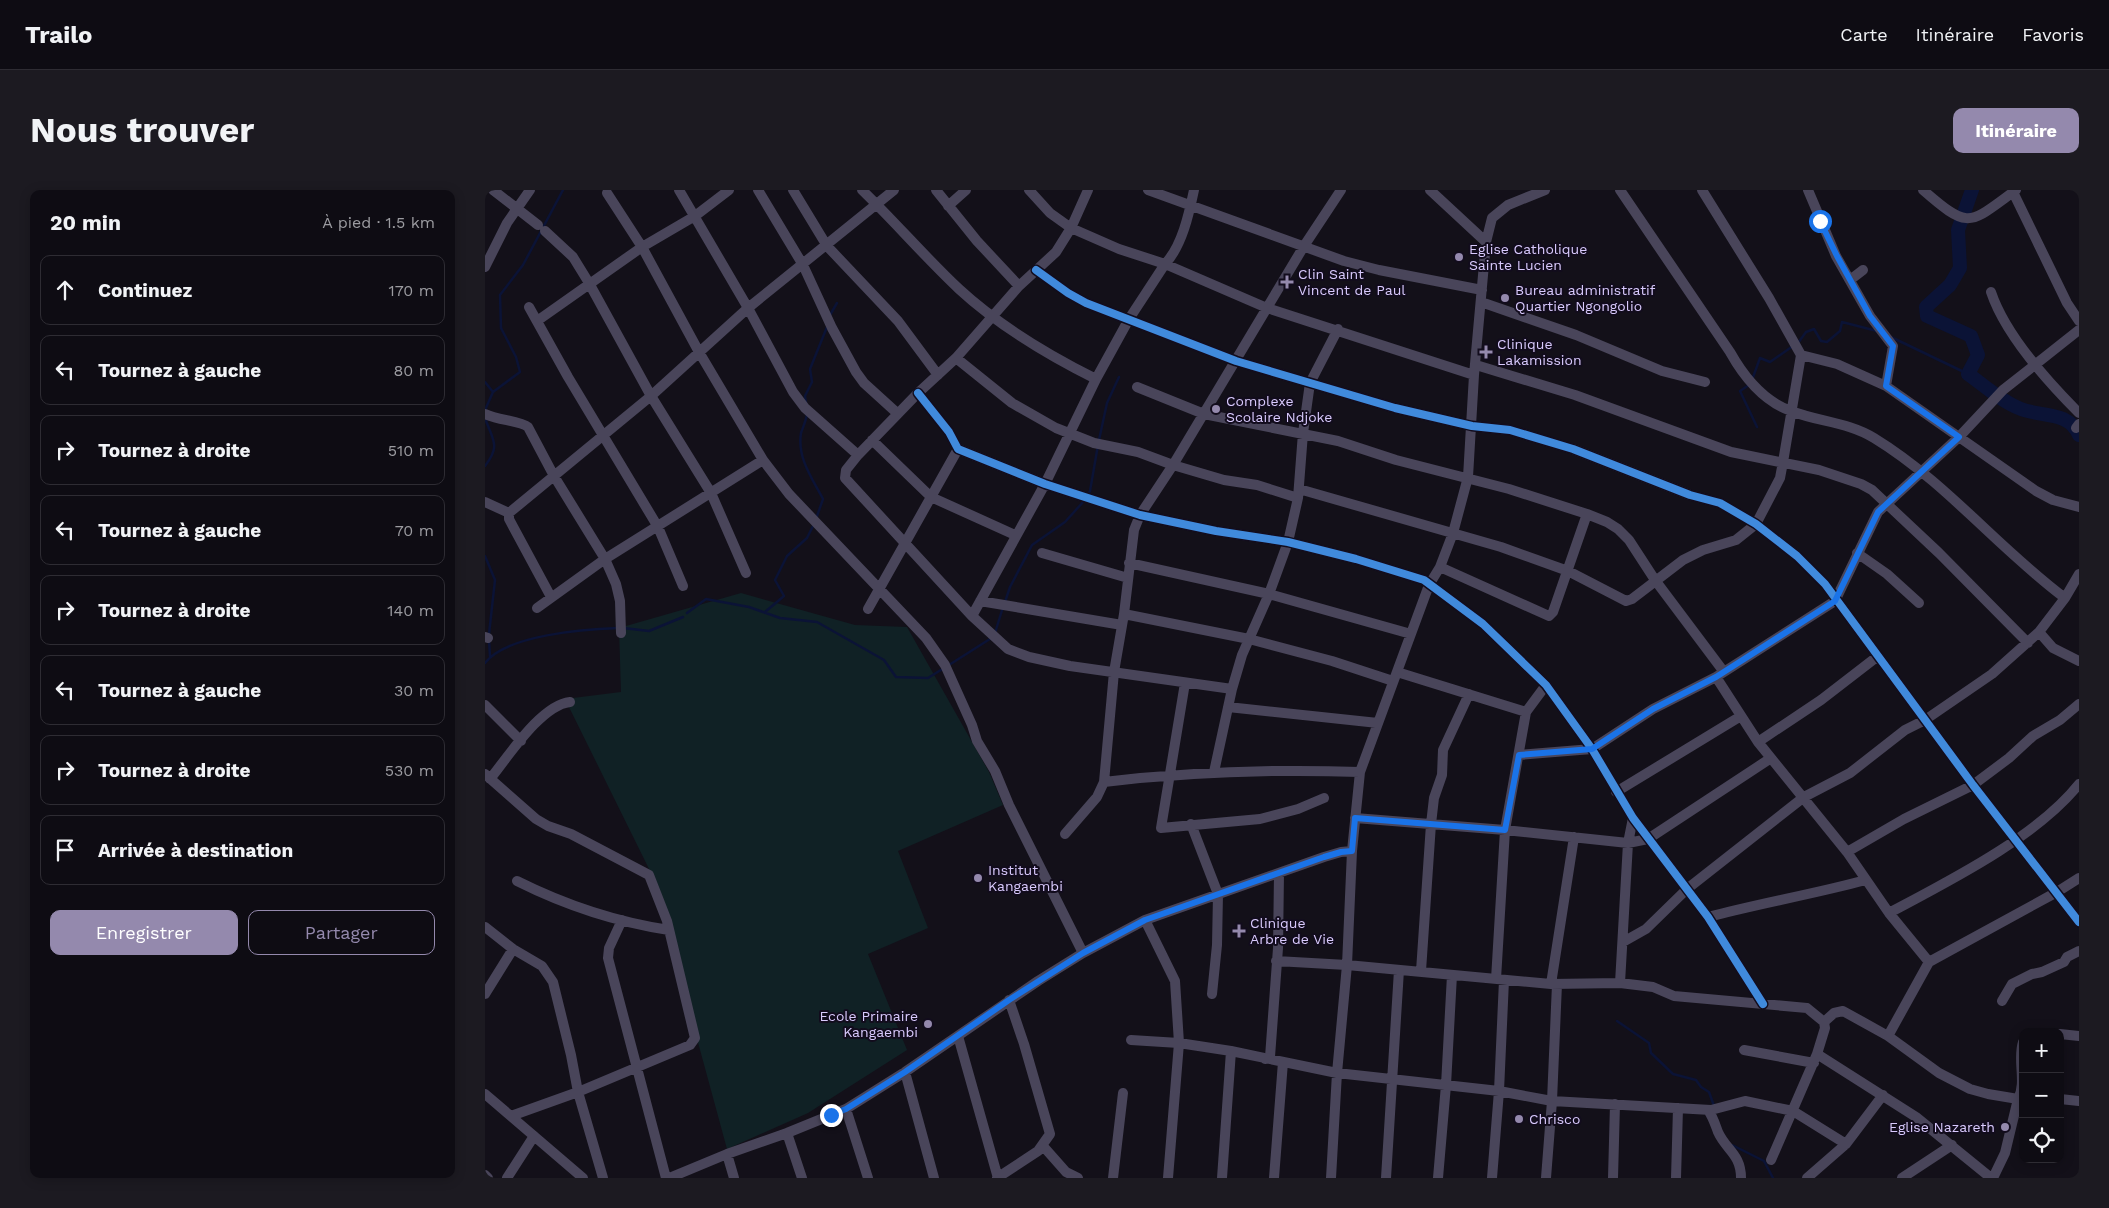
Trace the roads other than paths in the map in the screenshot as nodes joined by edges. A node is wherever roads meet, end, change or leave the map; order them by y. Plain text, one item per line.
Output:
1 (493, 190) edge
2 (530, 190) edge
3 (679, 190) edge
4 (729, 190) edge
5 (758, 190) edge
6 (793, 190) edge
7 (862, 190) edge
8 (894, 190) edge
9 (936, 190) edge
10 (966, 190) edge
11 (1029, 190) edge
12 (1088, 190) edge
13 (1148, 190) edge
14 (1194, 190) edge
15 (1341, 190) edge
16 (1430, 190) edge
17 (1543, 190) edge
18 (1619, 190) edge
19 (1702, 190) edge
20 (1808, 190) edge
21 (1923, 190) edge
22 (2014, 191) edge
23 (607, 193) dead end
24 (877, 205) junction
25 (949, 206) junction
26 (1191, 206) junction
27 (517, 207) junction
28 (695, 216) junction
29 (1071, 228) junction
30 (1486, 242) junction
31 (642, 246) junction
32 (827, 246) junction
33 (1303, 246) junction
34 (1165, 264) junction
35 (803, 265) junction
36 (485, 267) edge
37 (1037, 270) junction
38 (1863, 270) dead end
39 (1850, 280) junction
40 (589, 283) junction
41 (1019, 286) junction
42 (1482, 290) junction
43 (1991, 292) dead end
44 (1481, 302) junction
45 (529, 307) dead end
46 (748, 308) junction
47 (1267, 308) junction
48 (993, 316) junction
49 (1129, 319) junction
50 (537, 321) junction
51 (2079, 321) edge
52 (1338, 330) junction
53 (2079, 330) edge
54 (1797, 348) junction
55 (699, 352) junction
56 (956, 358) junction
57 (1236, 360) junction
58 (2036, 364) junction
59 (1475, 370) junction
60 (938, 375) junction
61 (1096, 379) junction
62 (1705, 382) dead end
63 (1310, 383) junction
64 (1886, 386) junction
65 (1137, 387) dead end
66 (918, 393) junction
67 (651, 396) junction
68 (1791, 411) junction
69 (2079, 413) edge
70 (485, 414) edge
71 (897, 414) junction
72 (1204, 414) junction
73 (1472, 426) junction
74 (1070, 433) junction
75 (1303, 433) junction
76 (603, 434) junction
77 (1959, 437) junction
78 (872, 440) junction
79 (958, 449) junction
80 (858, 455) junction
81 (763, 460) junction
82 (1783, 462) junction
83 (1173, 465) junction
84 (1922, 470) junction
85 (554, 476) junction
86 (1468, 477) junction
87 (1045, 484) junction
88 (711, 493) junction
89 (1299, 493) junction
90 (931, 497) junction
91 (485, 502) edge
92 (1886, 504) junction
93 (2079, 507) edge
94 (509, 513) junction
95 (1587, 514) junction
96 (1141, 515) junction
97 (1756, 524) junction
98 (658, 527) junction
99 (1453, 534) junction
100 (1015, 535) junction
101 (1289, 542) junction
102 (905, 544) junction
103 (1043, 553) dead end
104 (1857, 553) junction
105 (605, 559) junction
106 (1129, 563) junction
107 (1440, 567) junction
108 (1568, 571) junction
109 (746, 573) dead end
110 (2079, 574) edge
111 (1128, 578) junction
112 (1655, 580) junction
113 (683, 586) dead end
114 (1429, 586) junction
115 (878, 588) junction
116 (1269, 594) junction
117 (551, 597) junction
118 (2065, 598) junction
119 (980, 601) junction
120 (1835, 601) junction
121 (1919, 603) dead end
122 (537, 608) dead end
123 (868, 609) dead end
124 (1124, 614) junction
125 (972, 616) junction
126 (1122, 625) junction
127 (621, 632) dead end
128 (2039, 632) junction
129 (1411, 634) junction
130 (1249, 639) junction
131 (2028, 643) junction
132 (1878, 656) junction
133 (2079, 661) edge
134 (1114, 672) junction
135 (1720, 674) junction
136 (1395, 676) junction
137 (1185, 683) junction
138 (1546, 684) junction
139 (1232, 689) junction
140 (1469, 694) junction
141 (570, 702) dead end
142 (2079, 704) edge
143 (485, 705) edge
144 (1228, 707) junction
145 (1526, 712) junction
146 (1741, 716) junction
147 (1925, 720) junction
148 (1378, 723) junction
149 (521, 741) junction
150 (1758, 742) junction
151 (1592, 749) junction
152 (1519, 755) junction
153 (1771, 758) junction
154 (1214, 772) junction
155 (1360, 772) junction
156 (1169, 776) junction
157 (487, 777) edge
158 (1103, 782) junction
159 (2079, 784) edge
160 (1973, 785) junction
161 (1616, 792) junction
162 (1803, 797) junction
163 (1324, 798) dead end
164 (1355, 818) junction
165 (1633, 818) junction
166 (1191, 824) junction
167 (1431, 824) junction
168 (1505, 830) junction
169 (1065, 834) dead end
170 (1574, 837) junction
171 (1649, 839) junction
172 (2015, 839) junction
173 (1627, 843) junction
174 (1352, 851) junction
175 (1847, 852) junction
176 (1279, 873) junction
177 (2079, 878) edge
178 (1866, 880) junction
179 (517, 881) dead end
180 (1687, 889) junction
181 (2057, 892) junction
182 (1218, 894) junction
183 (1889, 913) junction
184 (1708, 917) junction
185 (622, 920) junction
186 (1145, 920) junction
187 (2079, 922) edge
188 (485, 927) edge
189 (669, 930) junction
190 (1623, 942) junction
191 (513, 949) junction
192 (2079, 951) edge
193 (1083, 953) junction
194 (1277, 961) junction
195 (1929, 962) junction
196 (1347, 965) junction
197 (1399, 970) junction
198 (1421, 971) junction
199 (1452, 975) junction
200 (1500, 979) junction
201 (1620, 983) junction
202 (1554, 984) junction
203 (485, 994) edge
204 (1212, 994) dead end
205 (1009, 1000) junction
206 (2002, 1001) dead end
207 (1763, 1004) junction
208 (1823, 1022) junction
209 (2064, 1034) edge
210 (958, 1036) junction
211 (1887, 1036) junction
212 (2079, 1036) edge
213 (1131, 1040) dead end
214 (1179, 1043) junction
215 (1743, 1050) dead end
216 (1231, 1051) junction
217 (1815, 1058) junction
218 (1265, 1059) junction
219 (1283, 1062) junction
220 (638, 1066) junction
221 (905, 1072) junction
222 (1337, 1073) junction
223 (1392, 1078) junction
224 (1446, 1085) junction
225 (1499, 1091) junction
226 (578, 1092) junction
227 (1123, 1093) dead end
228 (485, 1094) edge
229 (1883, 1095) junction
230 (2019, 1095) edge
231 (2019, 1099) edge
232 (2064, 1099) edge
233 (1552, 1101) junction
234 (2079, 1101) edge
235 (1615, 1104) junction
236 (1678, 1108) junction
237 (846, 1109) junction
238 (1712, 1110) junction
239 (1793, 1112) junction
240 (511, 1116) junction
241 (787, 1133) junction
242 (535, 1136) junction
243 (1846, 1144) junction
244 (1952, 1145) junction
245 (1043, 1146) junction
246 (727, 1154) junction
247 (1771, 1160) dead end
248 (485, 1175) edge
249 (488, 1178) edge
250 (507, 1178) edge
251 (583, 1178) edge
252 (603, 1178) edge
253 (668, 1178) edge
254 (734, 1178) edge
255 (801, 1178) edge
256 (868, 1178) edge
257 (934, 1178) edge
258 (997, 1178) edge
259 (1078, 1178) edge
260 (1113, 1178) edge
261 (1168, 1178) edge
262 (1222, 1178) edge
263 (1274, 1178) edge
264 (1331, 1178) edge
265 (1386, 1178) edge
266 (1438, 1178) edge
267 (1492, 1178) edge
268 (1546, 1178) edge
269 (1613, 1178) edge
270 (1677, 1178) edge
271 (1741, 1178) edge
272 (1807, 1178) edge
273 (1902, 1178) edge
274 (1992, 1178) edge

1 - 27 street
2 - 27 street
3 - 28 street
4 - 28 street
5 - 35 street
6 - 32 street
7 - 24 street
8 - 24 street
9 - 25 street
10 - 25 street
11 - 29 street
12 - 29 street
13 - 26 street
14 - 26 street
15 - 33 street
16 - 30 street
17 - 30 street
18 - 68 street
19 - 54 street
20 - 39 street
21 - 22 street
22 - 51 street
23 - 31 street
24 - 32 street
24 - 48 street
25 - 41 street
26 - 33 street
26 - 34 street
27 - 36 street
27 - 40 street
28 - 31 street
28 - 46 street
29 - 34 street
29 - 37 street
30 - 42 street
31 - 40 street
31 - 55 street
32 - 35 street
32 - 60 street
33 - 42 street
33 - 47 street
34 - 47 street
34 - 49 street
35 - 46 street
35 - 71 street
37 - 41 street
37 - 49 street
38 - 39 street
39 - 64 street
40 - 50 street
40 - 67 street
41 - 48 street
42 - 44 street
43 - 58 street
44 - 59 street
44 - 62 street
45 - 50 street
46 - 55 street
46 - 80 street
47 - 52 street
47 - 57 street
48 - 56 street
48 - 61 street
49 - 57 street
49 - 61 street
50 - 76 street
52 - 59 street
52 - 63 street
53 - 58 street
54 - 64 street
54 - 68 street
55 - 67 street
55 - 81 street
56 - 60 street
56 - 74 street
57 - 63 street
57 - 72 street
58 - 69 street
58 - 77 street
59 - 73 street
59 - 82 street
60 - 66 street
61 - 74 street
63 - 73 street
63 - 75 street
64 - 77 street
65 - 72 street
66 - 71 street
66 - 79 street
67 - 76 street
67 - 88 street
68 - 82 street
68 - 84 street
70 - 85 street
71 - 78 street
72 - 75 street
72 - 83 street
73 - 86 street
73 - 97 street
74 - 83 street
74 - 87 street
75 - 86 street
75 - 89 street
76 - 85 street
76 - 98 street
77 - 84 street
77 - 93 street
78 - 80 street
78 - 90 street
79 - 87 street
79 - 90 street
80 - 102 street
81 - 88 street
81 - 115 street
82 - 92 street
82 - 97 street
83 - 89 street
83 - 96 street
84 - 92 street
84 - 118 street
85 - 94 street
85 - 105 street
86 - 95 street
86 - 99 street
87 - 96 street
87 - 100 street
88 - 98 street
88 - 109 street
89 - 99 street
89 - 101 street
90 - 100 street
90 - 102 street
91 - 94 street
92 - 104 street
92 - 131 street
94 - 117 street
95 - 108 street
95 - 112 street
96 - 101 street
96 - 106 street
97 - 112 street
97 - 120 street
98 - 105 street
98 - 113 street
99 - 107 street
99 - 108 street
100 - 119 street
101 - 114 street
101 - 116 street
102 - 115 street
102 - 125 street
103 - 111 street
104 - 120 street
104 - 121 street
105 - 117 street
105 - 127 street
106 - 111 street
106 - 116 street
107 - 108 street
107 - 114 street
108 - 112 street
110 - 118 street
111 - 124 street
112 - 135 street
114 - 129 street
114 - 138 street
115 - 123 street
115 - 193 street
116 - 129 street
116 - 130 street
117 - 122 street
118 - 128 street
119 - 125 street
119 - 126 street
120 - 132 street
120 - 135 street
124 - 126 street
124 - 130 street
125 - 134 street
126 - 134 street
128 - 131 street
128 - 133 street
129 - 136 street
130 - 136 street
130 - 139 street
131 - 147 street
132 - 147 street
132 - 150 street
134 - 137 street
134 - 158 street
135 - 146 street
135 - 151 street
136 - 140 street
136 - 148 street
137 - 139 street
137 - 156 street
138 - 145 street
138 - 151 street
139 - 144 street
140 - 145 street
140 - 167 street
141 - 149 street
142 - 160 street
143 - 149 street
144 - 148 street
144 - 154 street
145 - 152 street
146 - 150 street
146 - 161 street
147 - 160 street
147 - 162 street
148 - 155 street
149 - 157 street
150 - 153 street
151 - 152 street
151 - 161 street
152 - 168 street
153 - 162 street
153 - 171 street
154 - 155 street
154 - 156 street
155 - 164 street
156 - 158 street
156 - 166 street
157 - 189 street
158 - 169 street
159 - 172 street
160 - 172 street
160 - 175 street
161 - 165 street
162 - 175 street
162 - 180 street
163 - 166 street
164 - 167 street
164 - 174 street
165 - 171 street
165 - 173 street
166 - 182 street
167 - 168 street
167 - 198 street
168 - 170 street
168 - 200 street
170 - 173 street
170 - 202 street
171 - 173 street
171 - 180 street
172 - 181 street
172 - 183 street
173 - 190 street
174 - 176 street
174 - 196 street
175 - 178 street
176 - 182 street
176 - 194 street
177 - 181 street
178 - 183 street
178 - 184 street
179 - 185 street
180 - 184 street
180 - 190 street
181 - 187 street
181 - 195 street
182 - 186 street
182 - 204 street
183 - 195 street
184 - 207 street
185 - 189 street
185 - 220 street
186 - 193 street
186 - 214 street
188 - 191 street
189 - 220 street
190 - 201 street
191 - 203 street
191 - 226 street
192 - 206 street
193 - 205 street
194 - 196 street
194 - 218 street
195 - 211 street
196 - 197 street
196 - 222 street
197 - 198 street
197 - 223 street
198 - 199 street
199 - 200 street
199 - 224 street
200 - 202 street
200 - 225 street
201 - 202 street
201 - 207 street
202 - 233 street
205 - 210 street
205 - 245 street
207 - 208 street
208 - 211 street
208 - 217 street
209 - 212 street
210 - 221 street
210 - 258 street
211 - 230 street
213 - 214 street
214 - 216 street
214 - 261 street
215 - 217 street
216 - 218 street
216 - 262 street
217 - 229 street
217 - 239 street
218 - 219 street
219 - 222 street
219 - 263 street
220 - 226 street
220 - 253 street
221 - 237 street
221 - 257 street
222 - 223 street
222 - 264 street
223 - 224 street
223 - 265 street
224 - 225 street
224 - 266 street
225 - 233 street
225 - 267 street
226 - 240 street
226 - 252 street
227 - 260 street
228 - 240 street
229 - 243 street
229 - 244 street
231 - 274 street
232 - 234 street
233 - 235 street
233 - 268 street
235 - 236 street
235 - 269 street
236 - 238 street
236 - 270 street
237 - 241 street
237 - 256 street
238 - 239 street
238 - 271 street
239 - 243 street
239 - 247 street
240 - 242 street
241 - 246 street
241 - 255 street
242 - 250 street
242 - 251 street
243 - 272 street
244 - 273 street
244 - 274 street
245 - 258 street
245 - 259 street
246 - 253 street
246 - 254 street
248 - 249 street

